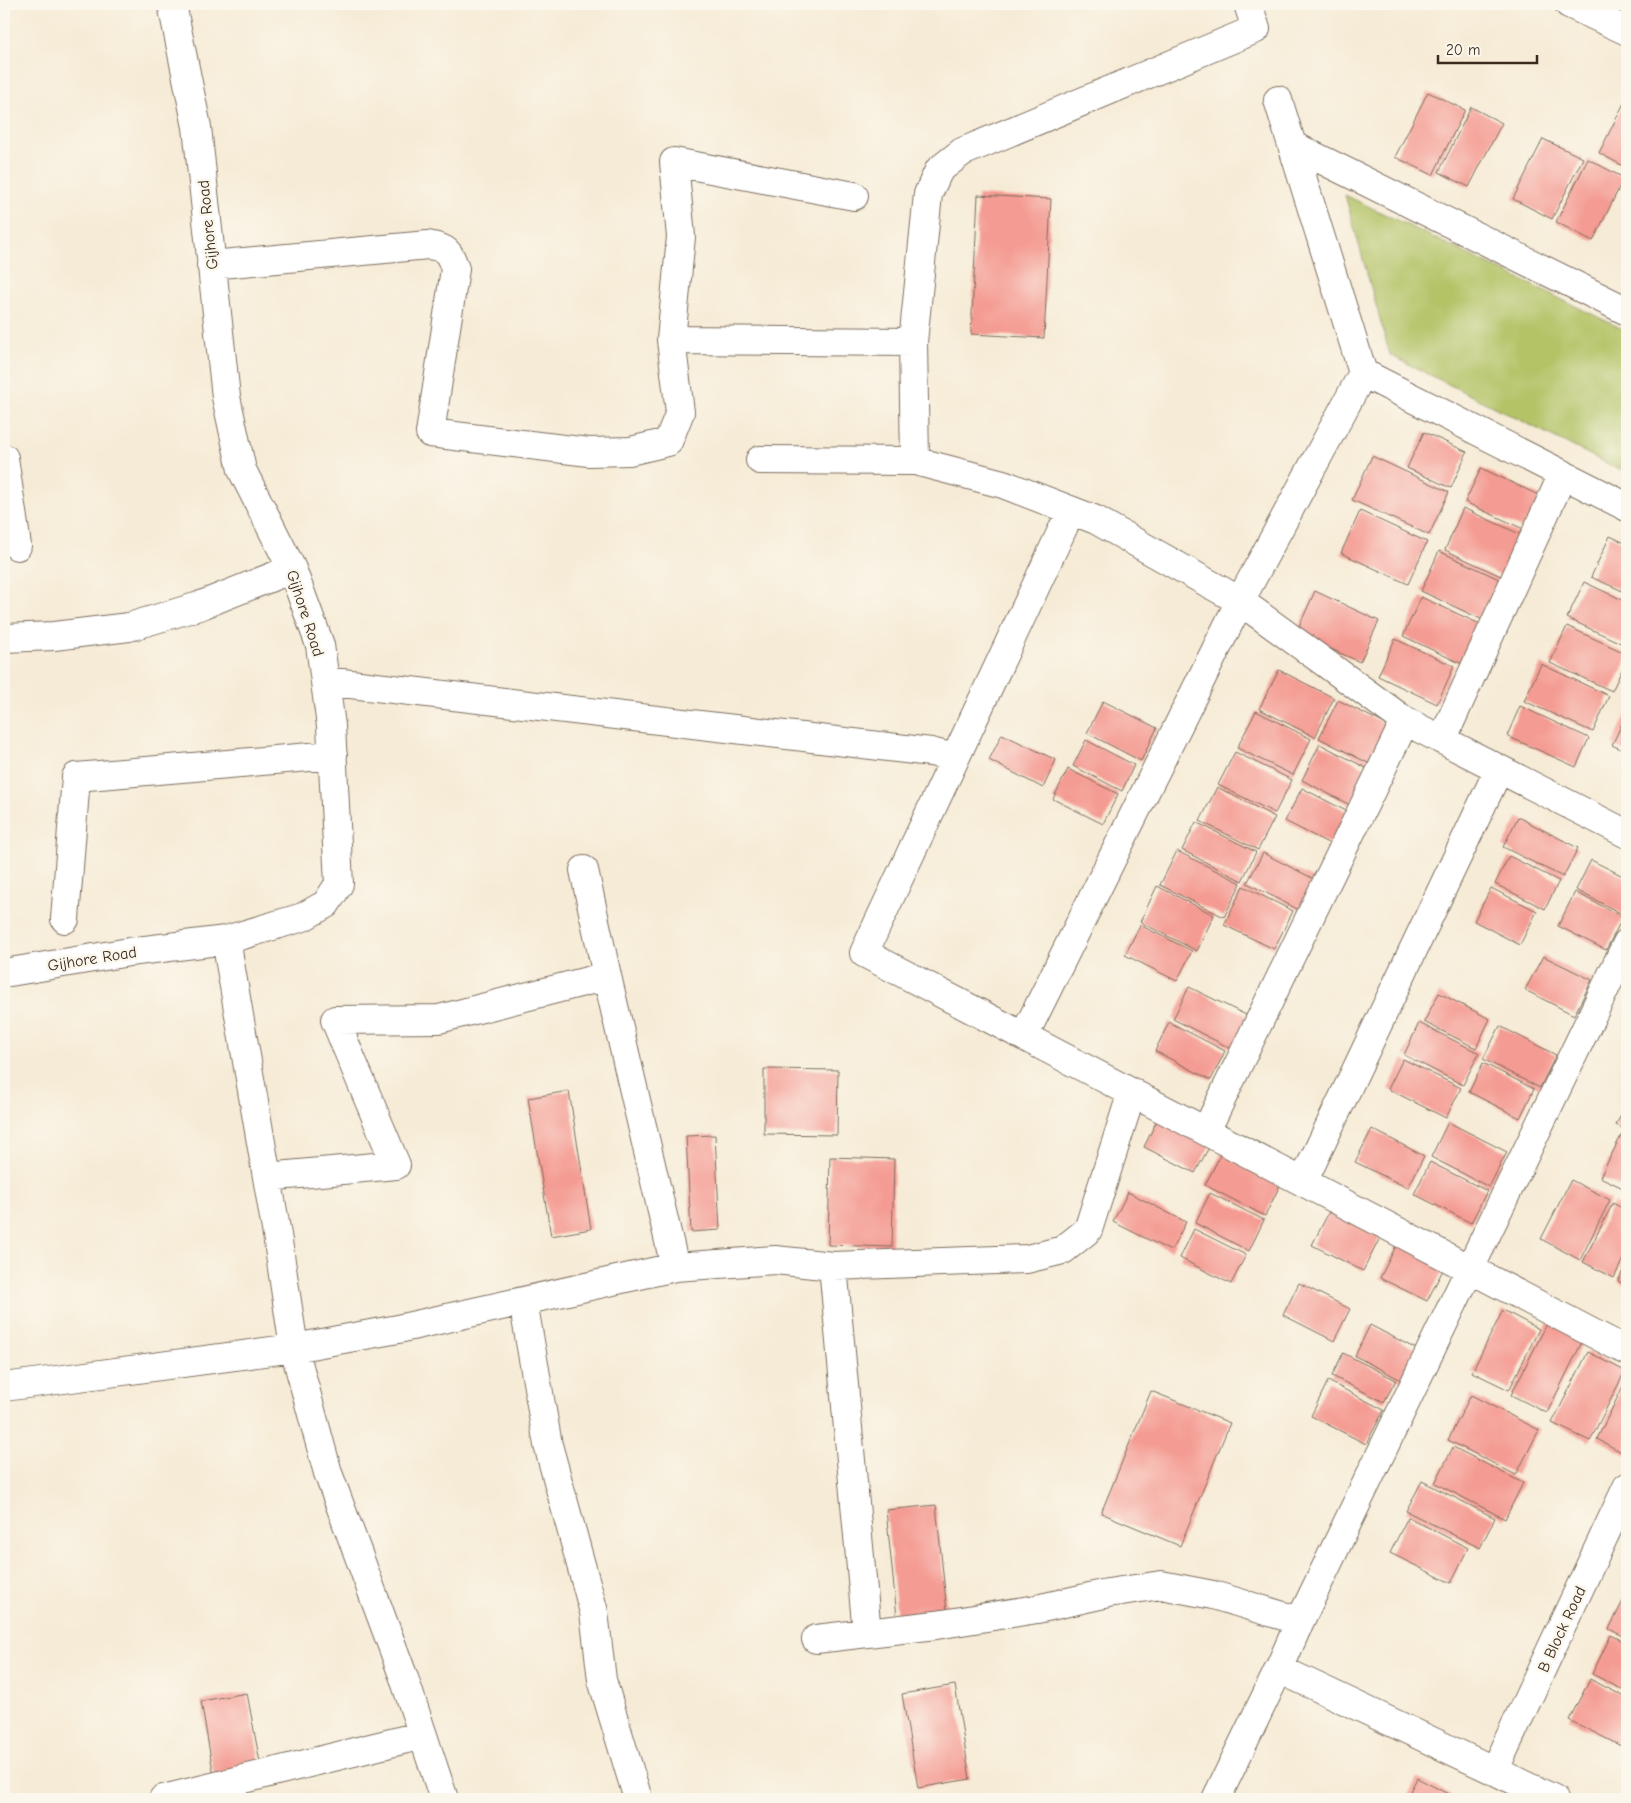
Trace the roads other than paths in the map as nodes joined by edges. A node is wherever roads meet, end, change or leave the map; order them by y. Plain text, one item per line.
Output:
1 (172, 4) edge
2 (1248, 4) edge
3 (1569, 4) edge
4 (1627, 31) edge
5 (1278, 100) dead end
6 (1292, 145) junction
7 (854, 196) dead end
8 (211, 265) junction
9 (1627, 311) edge
10 (671, 340) junction
11 (913, 342) junction
12 (1363, 374) junction
13 (4, 458) edge
14 (760, 460) dead end
15 (915, 461) junction
16 (1562, 474) junction
17 (1627, 507) edge
18 (1072, 511) junction
19 (17, 546) dead end
20 (292, 569) junction
21 (1240, 601) junction
22 (4, 638) edge
23 (325, 681) junction
24 (1405, 721) junction
25 (1442, 740) junction
26 (333, 755) junction
27 (955, 758) junction
28 (1499, 769) junction
29 (1627, 834) edge
30 (584, 870) dead end
31 (65, 920) dead end
32 (226, 940) junction
33 (1627, 943) edge
34 (4, 973) edge
35 (607, 976) junction
36 (1024, 1036) junction
37 (1132, 1092) junction
38 (1206, 1131) junction
39 (267, 1178) junction
40 (1303, 1182) junction
41 (833, 1266) junction
42 (675, 1267) junction
43 (1471, 1269) junction
44 (523, 1302) junction
45 (294, 1348) junction
46 (1627, 1350) edge
47 (4, 1387) edge
48 (1627, 1488) edge
49 (1300, 1621) junction
50 (867, 1633) junction
51 (816, 1639) dead end
52 (1279, 1669) junction
53 (423, 1736) junction
54 (1494, 1771) junction
55 (163, 1799) edge
56 (444, 1799) edge
57 (638, 1799) edge
58 (1216, 1799) edge
59 (1554, 1799) edge

1 - 8 street, Gijhore Road
2 - 11 street
3 - 4 street
5 - 6 street
6 - 9 street
6 - 12 street
7 - 10 street
8 - 10 street
8 - 20 street, Gijhore Road
10 - 11 street
11 - 15 street
12 - 16 street
12 - 21 street
13 - 19 street
14 - 15 street
15 - 18 street
16 - 17 street
16 - 25 street
18 - 21 street
18 - 27 street
20 - 22 street
20 - 23 street, Gijhore Road
21 - 24 street
21 - 36 street
23 - 26 street, Gijhore Road
23 - 27 street
24 - 25 street
24 - 38 street
25 - 28 street
26 - 31 street
26 - 32 street, Gijhore Road
27 - 36 street
28 - 29 street
28 - 40 street
30 - 35 street
32 - 34 street, Gijhore Road
32 - 39 street
33 - 43 street
35 - 39 street
35 - 42 street
36 - 37 street
37 - 38 street
37 - 41 street
38 - 40 street
39 - 45 street
40 - 43 street
41 - 42 street
41 - 50 street
42 - 44 street
43 - 46 street
43 - 49 street
44 - 45 street
44 - 57 street
45 - 47 street
45 - 53 street
48 - 54 street, B Block Road
49 - 50 street
49 - 52 street
50 - 51 street
52 - 54 street
52 - 58 street
53 - 55 street
53 - 56 street
54 - 59 street

